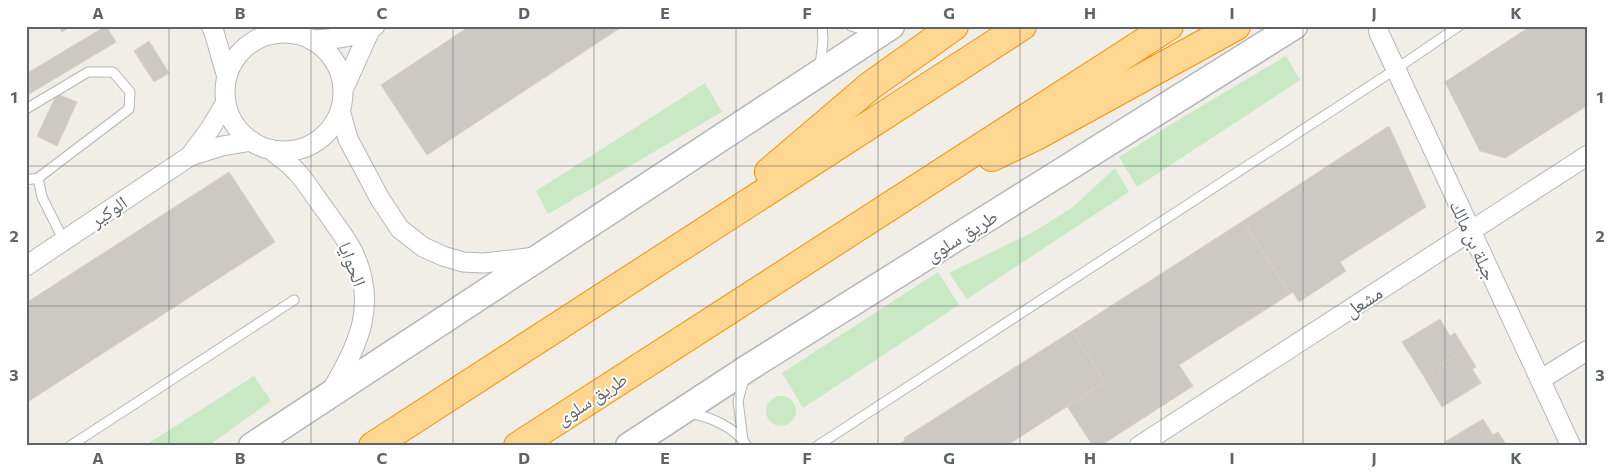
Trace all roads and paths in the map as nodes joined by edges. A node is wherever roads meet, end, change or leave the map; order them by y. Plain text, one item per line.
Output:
1 (211, 26) edge
2 (822, 26) edge
3 (851, 26) edge
4 (954, 26) edge
5 (1022, 26) edge
6 (1169, 26) edge
7 (1236, 26) edge
8 (1294, 26) edge
9 (1459, 26) edge
10 (373, 28) edge
11 (1375, 28) edge
12 (886, 30) edge
13 (299, 33) edge
14 (1396, 69) junction
15 (817, 76) junction
16 (227, 77) junction
17 (343, 90) junction
18 (226, 102) junction
19 (26, 109) edge
20 (340, 110) junction
21 (252, 141) junction
22 (270, 149) junction
23 (1588, 155) edge
24 (190, 156) junction
25 (38, 178) junction
26 (26, 180) edge
27 (892, 205) junction
28 (1470, 231) junction
29 (690, 240) junction
30 (64, 241) junction
31 (540, 256) junction
32 (26, 266) edge
33 (294, 300) dead end
34 (1588, 350) edge
35 (748, 368) junction
36 (1540, 380) junction
37 (327, 398) junction
38 (680, 412) junction
39 (745, 443) edge
40 (70, 446) edge
41 (252, 446) edge
42 (373, 446) edge
43 (518, 446) edge
44 (629, 446) edge
45 (817, 446) edge
46 (1139, 446) edge
47 (1571, 446) edge

1 - 16 street
2 - 15 lane
3 - 12 lane
4 - 29 highway
5 - 29 highway
6 - 27 highway, طريق سلوى
7 - 27 highway
8 - 35 main road, طريق سلوى
9 - 14 lane
10 - 13 street
10 - 17 street
11 - 14 street, جبلة بن مالك
12 - 15 main road
13 - 16 street
13 - 17 street
14 - 28 street, جبلة بن مالك
14 - 45 lane
15 - 31 main road
16 - 18 street
17 - 20 street
18 - 21 street
18 - 24 street, الوكير
19 - 25 lane
20 - 22 street
20 - 31 street
21 - 22 street
21 - 24 street, الوكير
22 - 37 street, الحوايا
23 - 28 street, مشعل
24 - 30 street, الوكير
25 - 26 lane
25 - 30 lane
27 - 43 highway, طريق سلوى
28 - 36 street, جبلة بن مالك
28 - 46 street, مشعل
29 - 42 highway
30 - 32 street, الوكير
31 - 37 main road
33 - 40 lane
34 - 36 street
35 - 38 main road, طريق سلوى
35 - 39 lane
36 - 47 street, جبلة بن مالك
37 - 41 main road
38 - 39 lane
38 - 44 main road, طريق سلوى

